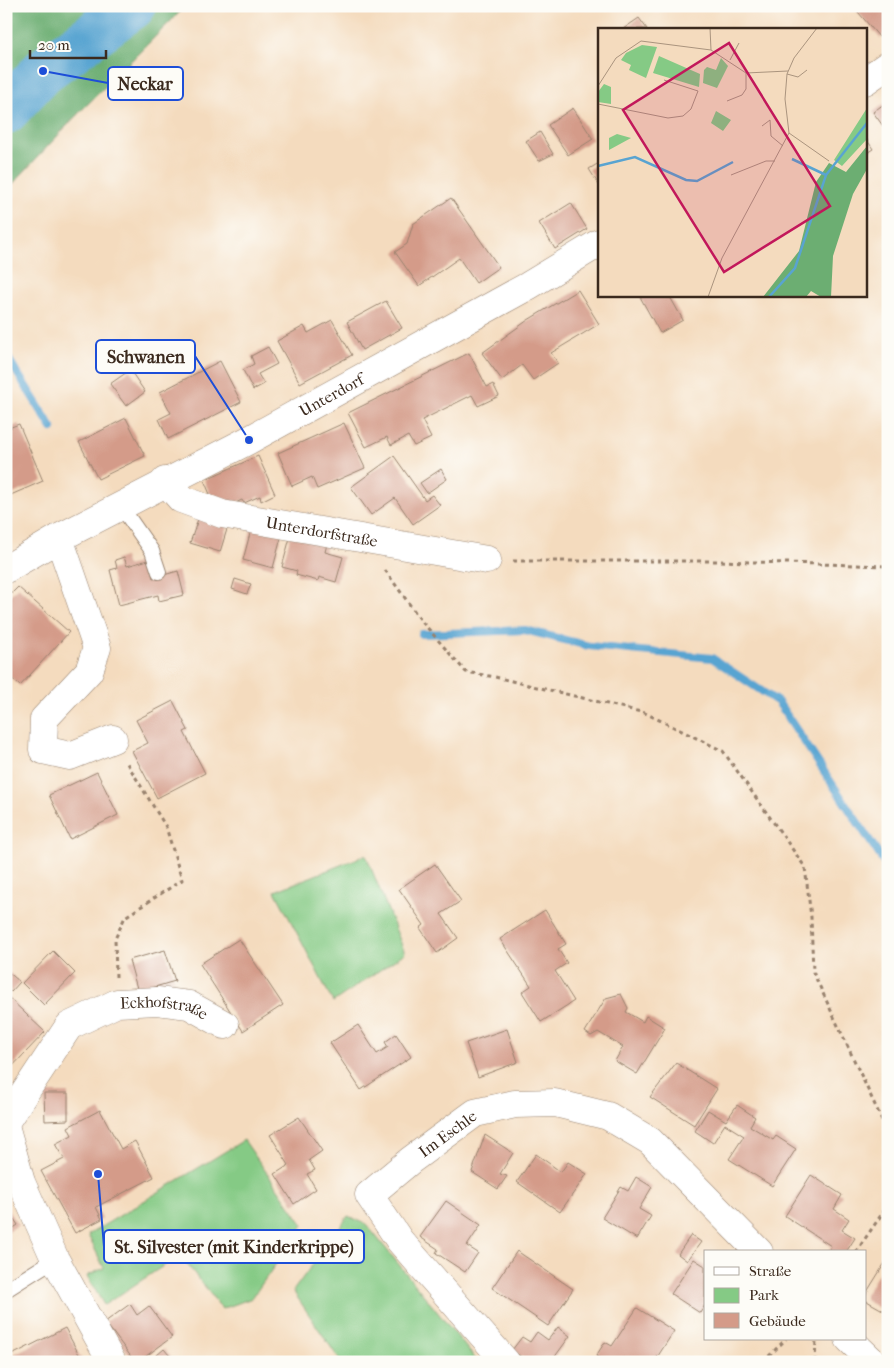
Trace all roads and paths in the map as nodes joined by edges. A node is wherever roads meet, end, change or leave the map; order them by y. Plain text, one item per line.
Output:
1 (888, 65) edge
2 (866, 80) edge
3 (598, 244) edge
4 (165, 481) junction
5 (120, 505) junction
6 (59, 538) junction
7 (363, 540) junction
8 (487, 560) joint
9 (888, 566) edge
10 (6, 569) edge
11 (159, 572) dead end
12 (113, 739) joint
13 (117, 1003) junction
14 (226, 1025) dead end
15 (6, 1121) edge
16 (6, 1129) edge
17 (888, 1132) edge
18 (14, 1182) edge
19 (888, 1205) edge
20 (757, 1250) edge
21 (857, 1250) edge
22 (55, 1260) junction
23 (6, 1290) edge
24 (785, 1340) edge
25 (816, 1340) edge
26 (849, 1340) edge
27 (112, 1362) edge
28 (506, 1362) edge
29 (763, 1362) edge
30 (815, 1362) edge
31 (873, 1362) edge

1 - 2 street
3 - 4 street, Unterdorf
4 - 5 street, Unterdorf
4 - 7 street, Unterdorfstraße
5 - 6 street, Unterdorf
5 - 11 lane
6 - 10 street, Unterdorf
6 - 12 street
7 - 8 street, Unterdorfstraße
7 - 17 path
8 - 9 path
12 - 13 path
13 - 14 street, Eckhofstraße
13 - 15 street, Eckhofstraße
16 - 18 street
18 - 22 street
19 - 21 path
20 - 28 street, Im Eschle
22 - 23 lane
22 - 27 street
24 - 29 path
25 - 30 path
26 - 31 street

